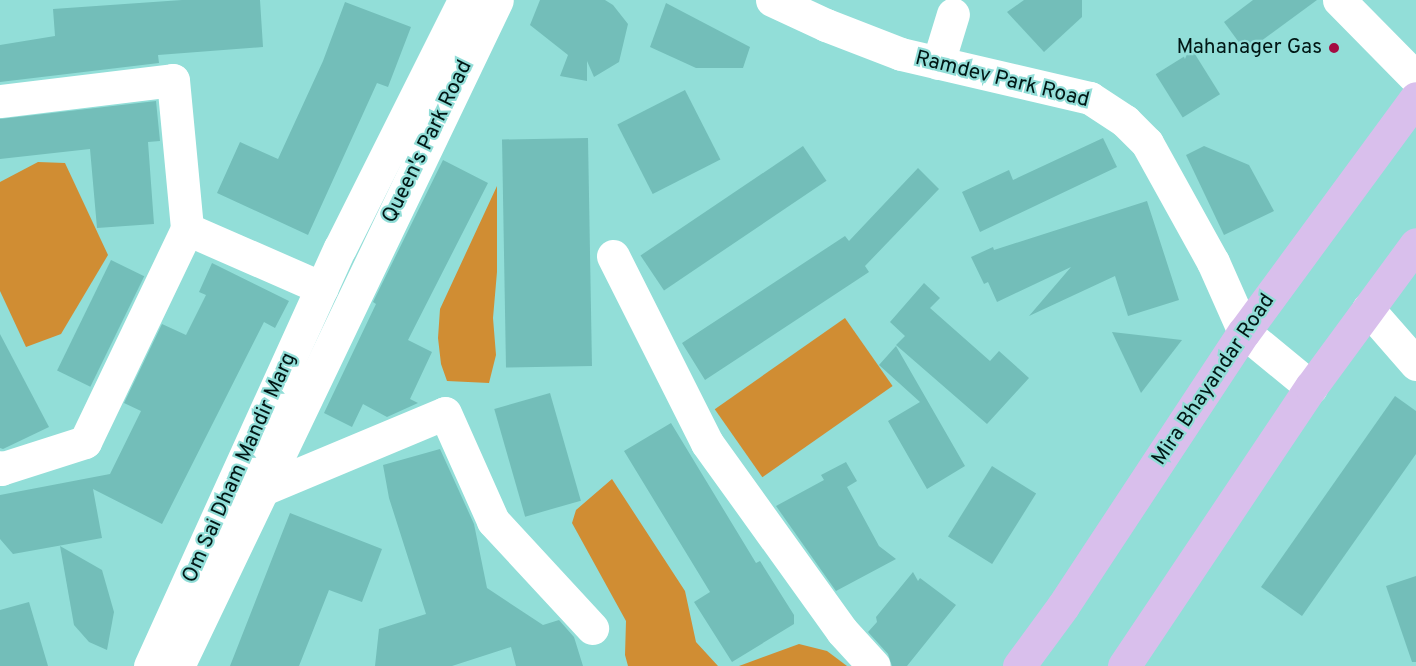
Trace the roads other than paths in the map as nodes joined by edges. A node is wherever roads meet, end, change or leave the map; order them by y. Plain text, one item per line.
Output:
1 (464, 0) edge
2 (497, 0) edge
3 (772, 0) edge
4 (1339, 0) edge
5 (953, 14) dead end
6 (938, 63) junction
7 (1416, 78) edge
8 (1416, 98) edge
9 (0, 101) edge
10 (187, 229) junction
11 (1416, 244) edge
12 (613, 256) dead end
13 (326, 279) junction
14 (360, 284) junction
15 (1368, 309) junction
16 (1244, 332) junction
17 (1416, 364) edge
18 (1311, 387) junction
19 (0, 467) edge
20 (261, 490) junction
21 (592, 628) dead end
22 (150, 666) edge
23 (178, 666) edge
24 (874, 666) edge
25 (1019, 666) edge
26 (1124, 666) edge

1 - 13 street, Queen's Park Road
2 - 14 street, Queen's Park Road
3 - 6 street, Ramdev Park Road
4 - 7 street
5 - 6 street
6 - 16 street, Ramdev Park Road
8 - 16 main road, Mira Bhayandar Road
9 - 10 street
10 - 13 street
10 - 19 street
11 - 15 main road
12 - 24 street
13 - 14 street
13 - 22 street, Om Sai Dham Mandir Marg
14 - 20 street, Om Sai Dham Mandir Marg
15 - 17 street
15 - 18 main road
16 - 18 street, Ramdev Park Road
16 - 25 main road, Mira Bhayandar Road
18 - 26 main road
20 - 21 street
20 - 23 street, Om Sai Dham Mandir Marg

